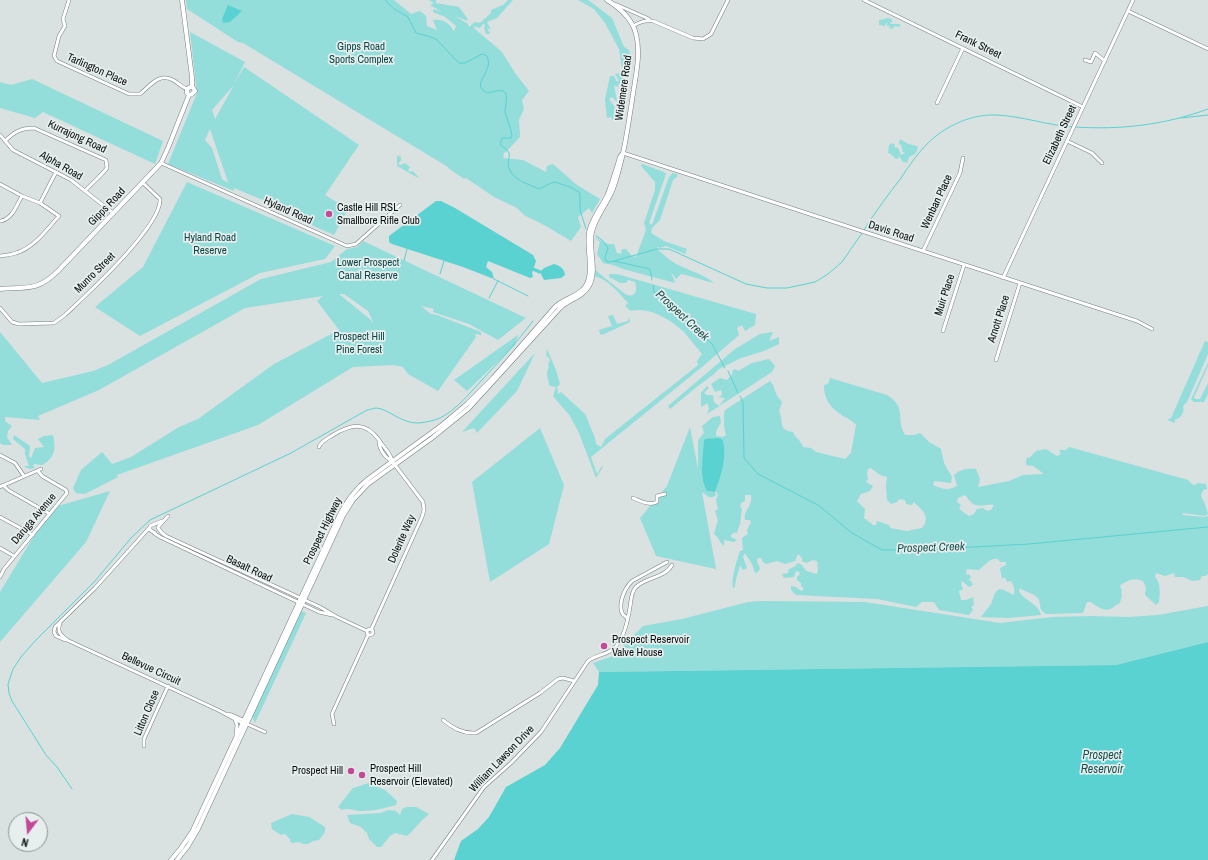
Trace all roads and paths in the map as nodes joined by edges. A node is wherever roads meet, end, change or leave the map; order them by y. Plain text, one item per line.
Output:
1 (69, 0) edge
2 (182, 0) edge
3 (607, 0) edge
4 (728, 0) edge
5 (864, 0) edge
6 (1133, 0) edge
7 (1128, 12) junction
8 (653, 21) junction
9 (633, 26) junction
10 (962, 48) junction
11 (1208, 49) edge
12 (1085, 60) dead end
13 (1105, 61) junction
14 (192, 86) junction
15 (187, 89) junction
16 (189, 94) junction
17 (937, 103) dead end
18 (1083, 107) junction
19 (0, 135) edge
20 (5, 141) junction
21 (1067, 141) junction
22 (623, 153) junction
23 (963, 158) dead end
24 (161, 163) junction
25 (1102, 163) dead end
26 (56, 172) junction
27 (143, 183) junction
28 (0, 184) edge
29 (85, 191) junction
30 (22, 196) junction
31 (40, 203) junction
32 (400, 205) dead end
33 (113, 213) junction
34 (1, 221) edge
35 (923, 251) junction
36 (0, 256) edge
37 (591, 262) joint
38 (964, 265) junction
39 (1003, 278) junction
40 (1020, 283) junction
41 (0, 289) edge
42 (0, 308) edge
43 (1152, 329) dead end
44 (943, 331) dead end
45 (996, 360) dead end
46 (319, 448) dead end
47 (0, 455) edge
48 (394, 463) junction
49 (24, 476) junction
50 (2, 486) edge
51 (665, 494) dead end
52 (633, 498) dead end
53 (50, 514) junction
54 (168, 516) dead end
55 (0, 517) edge
56 (162, 521) junction
57 (155, 524) junction
58 (150, 527) junction
59 (158, 528) junction
60 (154, 533) junction
61 (145, 534) junction
62 (33, 535) junction
63 (0, 548) edge
64 (14, 556) junction
65 (667, 562) dead end
66 (672, 565) dead end
67 (248, 576) junction
68 (0, 577) edge
69 (302, 601) junction
70 (627, 618) junction
71 (371, 630) junction
72 (367, 631) junction
73 (368, 635) junction
74 (574, 681) junction
75 (168, 686) junction
76 (227, 714) junction
77 (233, 718) junction
78 (443, 720) dead end
79 (244, 722) junction
80 (334, 724) dead end
81 (265, 732) dead end
82 (235, 739) junction
83 (144, 746) dead end
84 (171, 860) edge
85 (177, 860) edge
86 (432, 860) edge

1 - 15 street, Tarlington Place
2 - 14 main road
3 - 8 street
3 - 9 main road
4 - 8 street
5 - 10 street, Frank Street
6 - 7 street, Elizabeth Street
7 - 11 street
7 - 13 street, Elizabeth Street
8 - 9 street
9 - 22 main road, Widemere Road
10 - 17 street
10 - 18 street, Frank Street
12 - 13 street
13 - 18 street, Elizabeth Street
14 - 15 main road
14 - 16 main road
15 - 16 main road
16 - 24 main road, Gipps Road
18 - 21 street, Elizabeth Street
19 - 20 street, Alpha Road
20 - 26 street, Alpha Road
20 - 29 street, Kurrajong Road
21 - 25 street
21 - 39 street, Elizabeth Street
22 - 35 street, Davis Road
22 - 37 main road, Widemere Road
23 - 35 street, Wenban Place
24 - 27 main road, Gipps Road
24 - 32 street, Hyland Road
26 - 29 street, Alpha Road
26 - 31 street
27 - 33 main road, Gipps Road
27 - 42 street, Munro Street
28 - 30 street
29 - 33 street, Alpha Road
30 - 31 street
30 - 34 street
31 - 36 street
33 - 41 main road, Gipps Road
35 - 38 street, Davis Road
37 - 48 main road, Prospect Highway
38 - 39 street, Davis Road
38 - 44 street, Muir Place
39 - 40 street, Davis Road
40 - 43 street, Davis Road
40 - 45 street, Arnott Place
46 - 48 street, Dolerite Way
47 - 49 street
48 - 69 main road, Prospect Highway
48 - 71 street, Dolerite Way
49 - 50 street
49 - 53 street, Daruga Avenue
50 - 53 street
51 - 52 street
53 - 62 street, Daruga Avenue
54 - 56 street
55 - 62 street
56 - 57 street
56 - 59 street
57 - 58 street
57 - 59 street
58 - 60 street
58 - 61 street, Bellevue Circuit
59 - 60 street
59 - 67 street, Basalt Road
60 - 61 street
60 - 67 street, Basalt Road
61 - 75 street, Bellevue Circuit
62 - 64 street, Daruga Avenue
63 - 64 street
64 - 68 street, Daruga Avenue
65 - 70 street
66 - 70 street, William Lawson Drive
67 - 69 street, Basalt Road
69 - 72 street, Basalt Road
69 - 79 main road, Prospect Highway
70 - 74 street, William Lawson Drive
71 - 72 street
71 - 73 street
72 - 73 street
73 - 80 street
74 - 78 street
74 - 86 street, William Lawson Drive
75 - 76 street, Bellevue Circuit
75 - 83 street, Litton Close
76 - 77 street, Bellevue Circuit
76 - 79 street, Bellevue Circuit
77 - 79 street, Bellevue Circuit
77 - 82 street
79 - 81 street
79 - 82 main road, Prospect Highway
79 - 85 main road, Prospect Highway
82 - 84 main road, Prospect Highway

